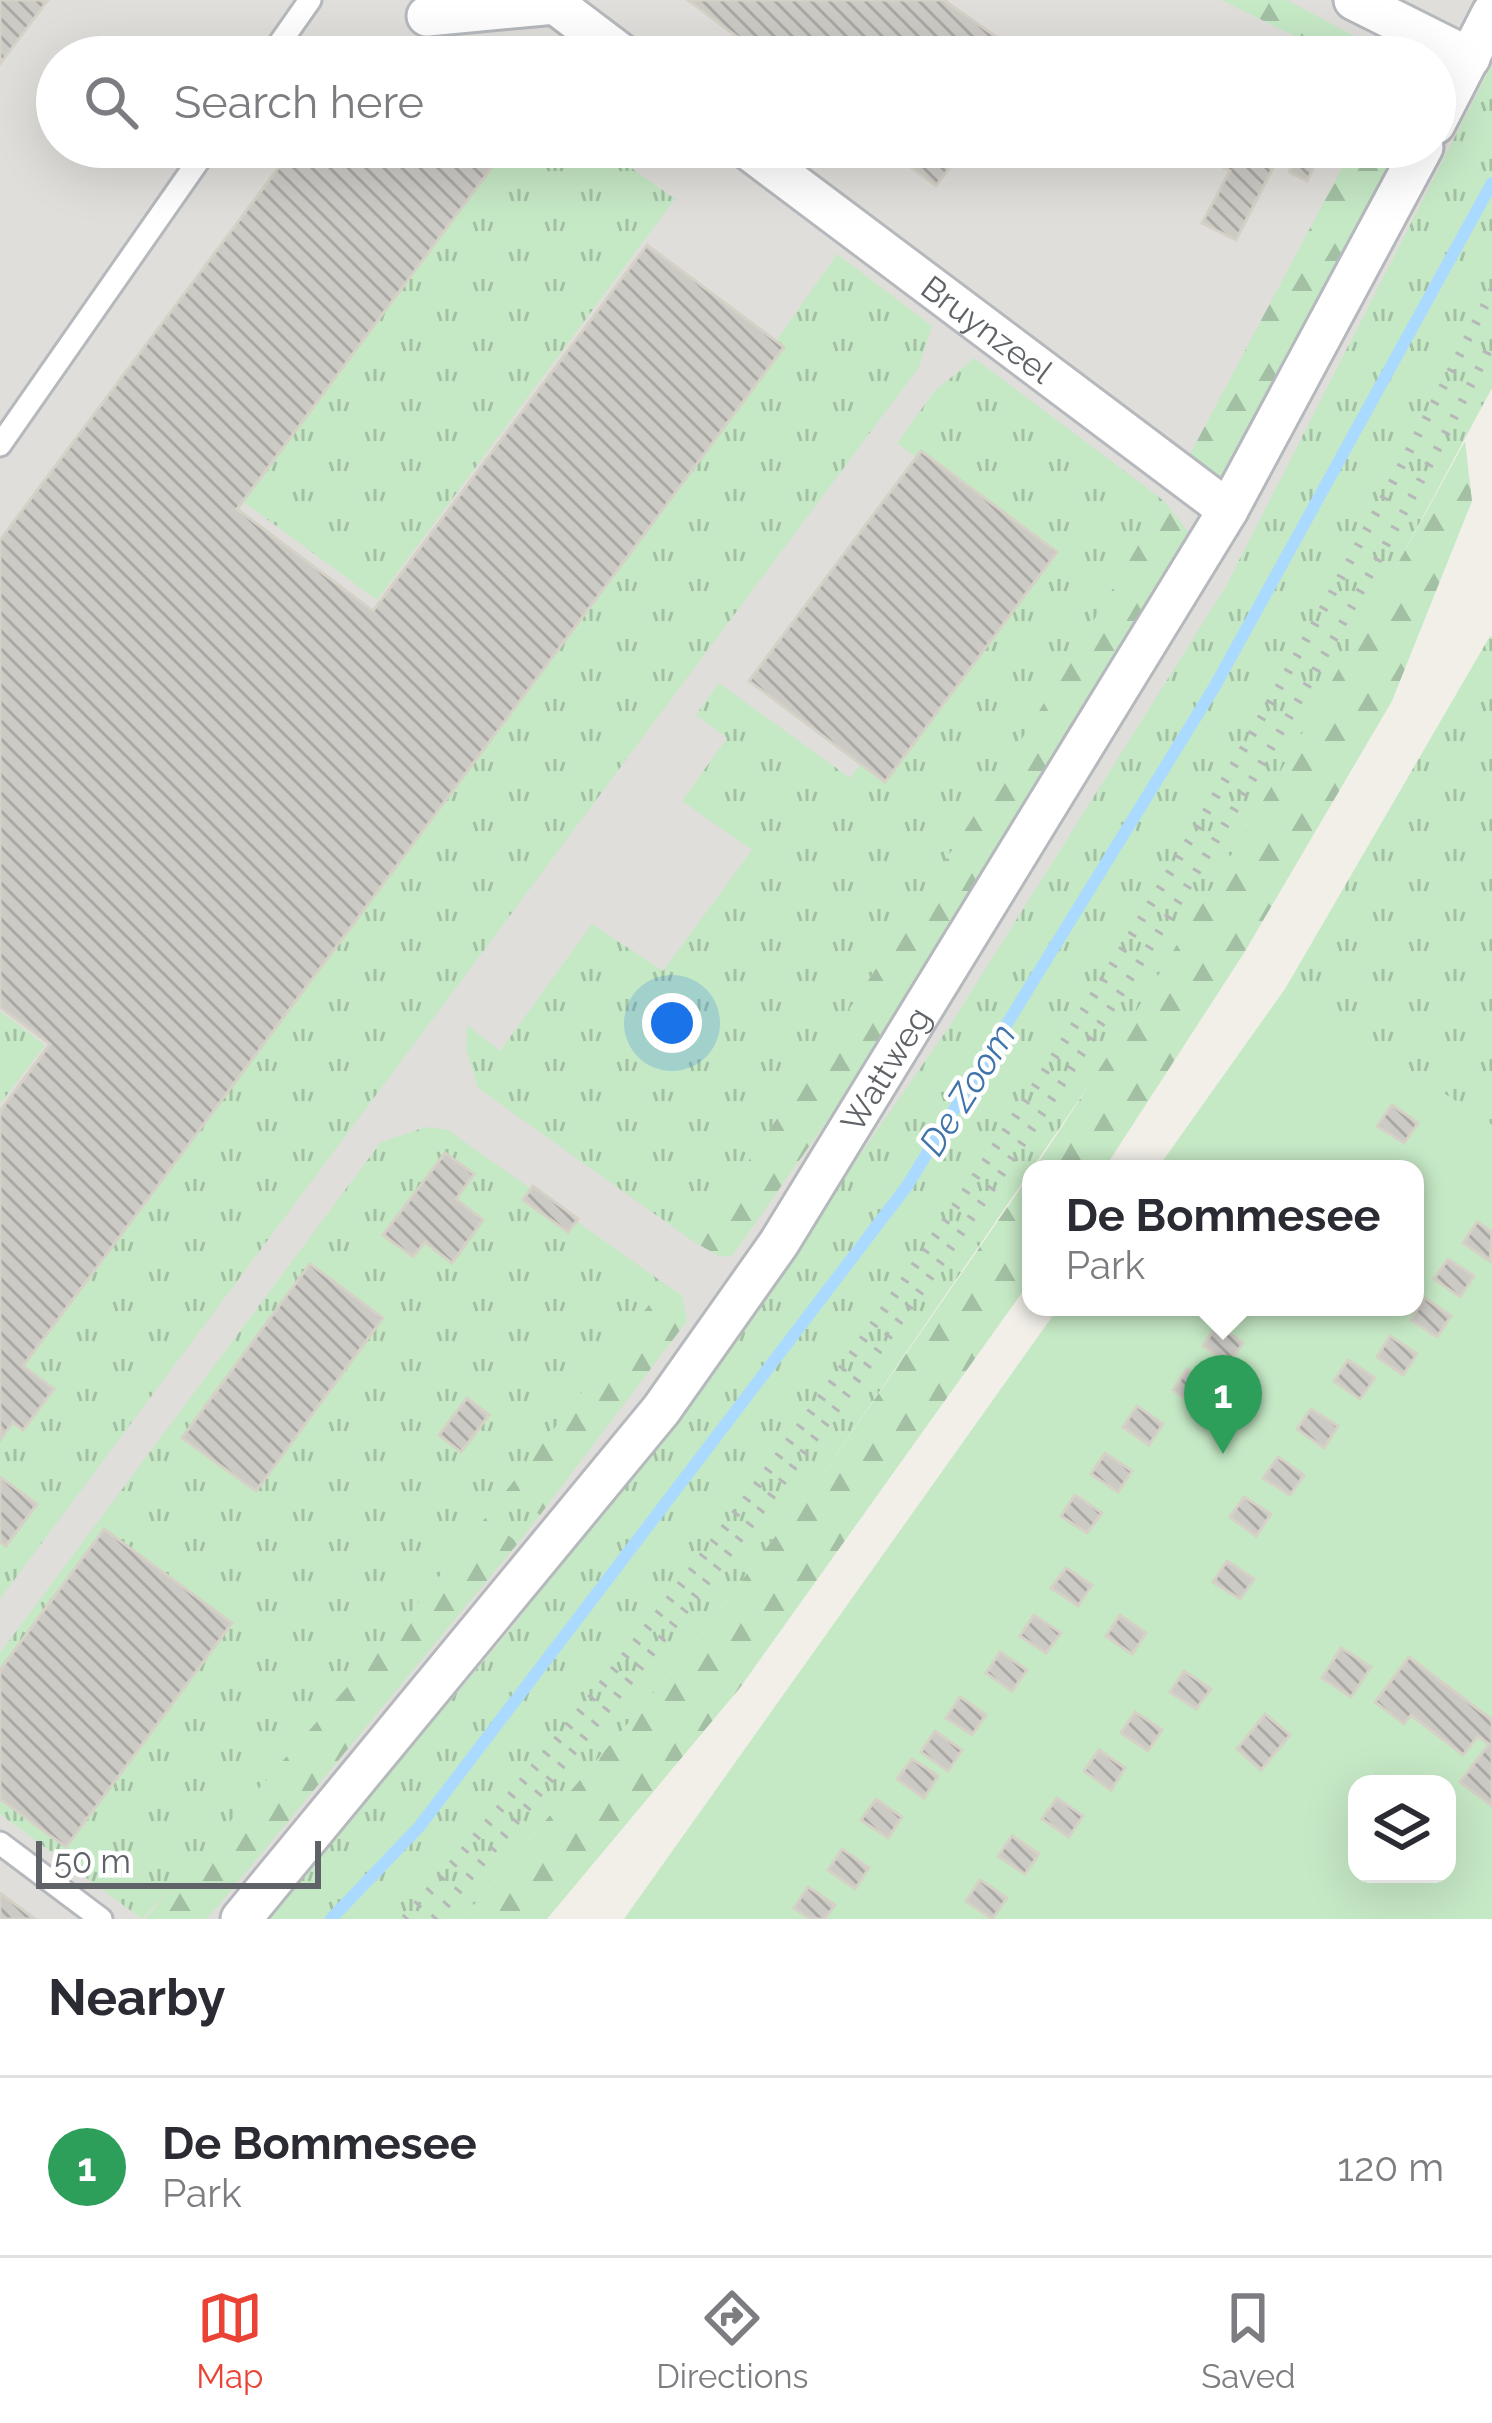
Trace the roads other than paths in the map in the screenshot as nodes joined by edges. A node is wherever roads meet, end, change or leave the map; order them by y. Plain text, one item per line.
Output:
1 (310, 0) edge
2 (1354, 0) edge
3 (1492, 13) edge
4 (427, 16) dead end
5 (285, 36) edge
6 (597, 36) edge
7 (1426, 36) edge
8 (1456, 51) edge
9 (1470, 58) junction
10 (1456, 84) edge
11 (193, 168) edge
12 (773, 168) edge
13 (1412, 168) edge
14 (0, 446) edge
15 (1228, 510) junction
16 (0, 1843) edge
17 (100, 1919) edge
18 (241, 1919) edge

1 - 5 lane
2 - 7 street
3 - 9 street
4 - 6 street
8 - 9 street
9 - 10 street
11 - 14 lane
12 - 15 street, Bruynzeel
13 - 15 street, Wattweg
15 - 18 street, Wattweg
16 - 17 lane

